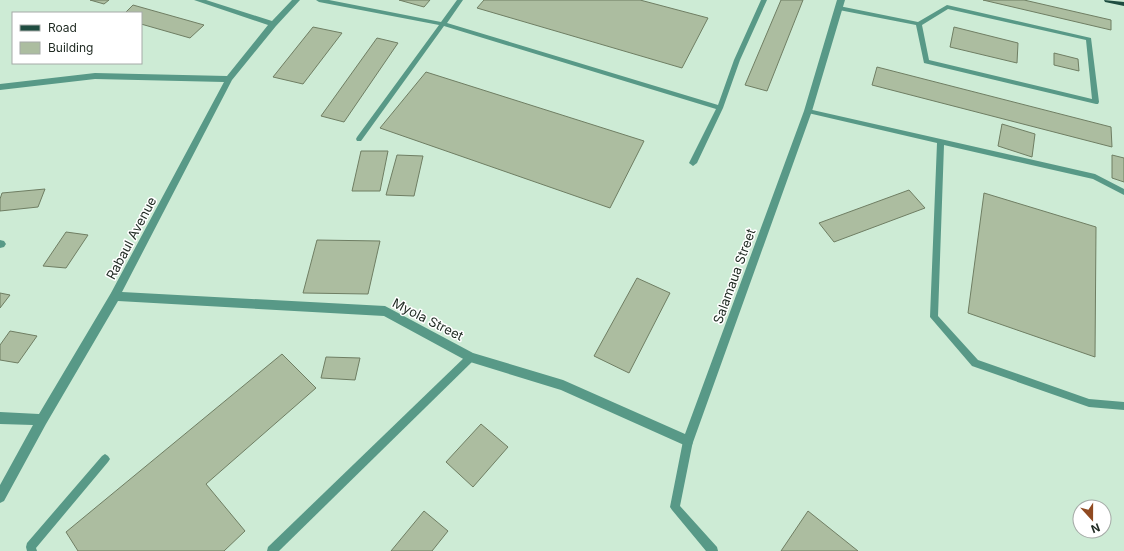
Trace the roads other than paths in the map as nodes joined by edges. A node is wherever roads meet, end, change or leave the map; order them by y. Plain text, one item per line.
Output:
1 (198, 0) edge
2 (296, 0) edge
3 (319, 0) edge
4 (460, 0) edge
5 (764, 0) edge
6 (1108, 0) edge
7 (840, 4) edge
8 (1124, 4) edge
9 (273, 24) junction
10 (444, 24) junction
11 (919, 24) junction
12 (229, 79) junction
13 (0, 87) edge
14 (720, 108) junction
15 (808, 111) junction
16 (359, 139) dead end
17 (941, 142) junction
18 (693, 163) dead end
19 (1124, 192) edge
20 (115, 296) junction
21 (471, 357) junction
22 (1124, 406) edge
23 (0, 418) edge
24 (42, 420) junction
25 (688, 441) junction
26 (105, 459) dead end
27 (0, 497) edge
28 (32, 551) edge
29 (272, 551) edge
30 (713, 551) edge

1 - 9 street
2 - 9 street, Rabaul Avenue
3 - 10 lane
4 - 10 lane
5 - 14 lane
6 - 8 main road
7 - 11 lane
7 - 15 street, Salamaua Street
9 - 12 street, Rabaul Avenue
10 - 14 lane
10 - 16 lane
11 - 11 lane
12 - 13 street
12 - 20 street, Rabaul Avenue
14 - 18 lane
15 - 17 lane
15 - 25 street, Salamaua Street
17 - 19 lane
17 - 22 lane
20 - 21 street, Myola Street
20 - 24 street, Rabaul Avenue
21 - 25 street, Myola Street
21 - 29 lane
23 - 24 street
24 - 27 street, Rabaul Avenue
25 - 30 lane, Salamaua Street
26 - 28 lane

